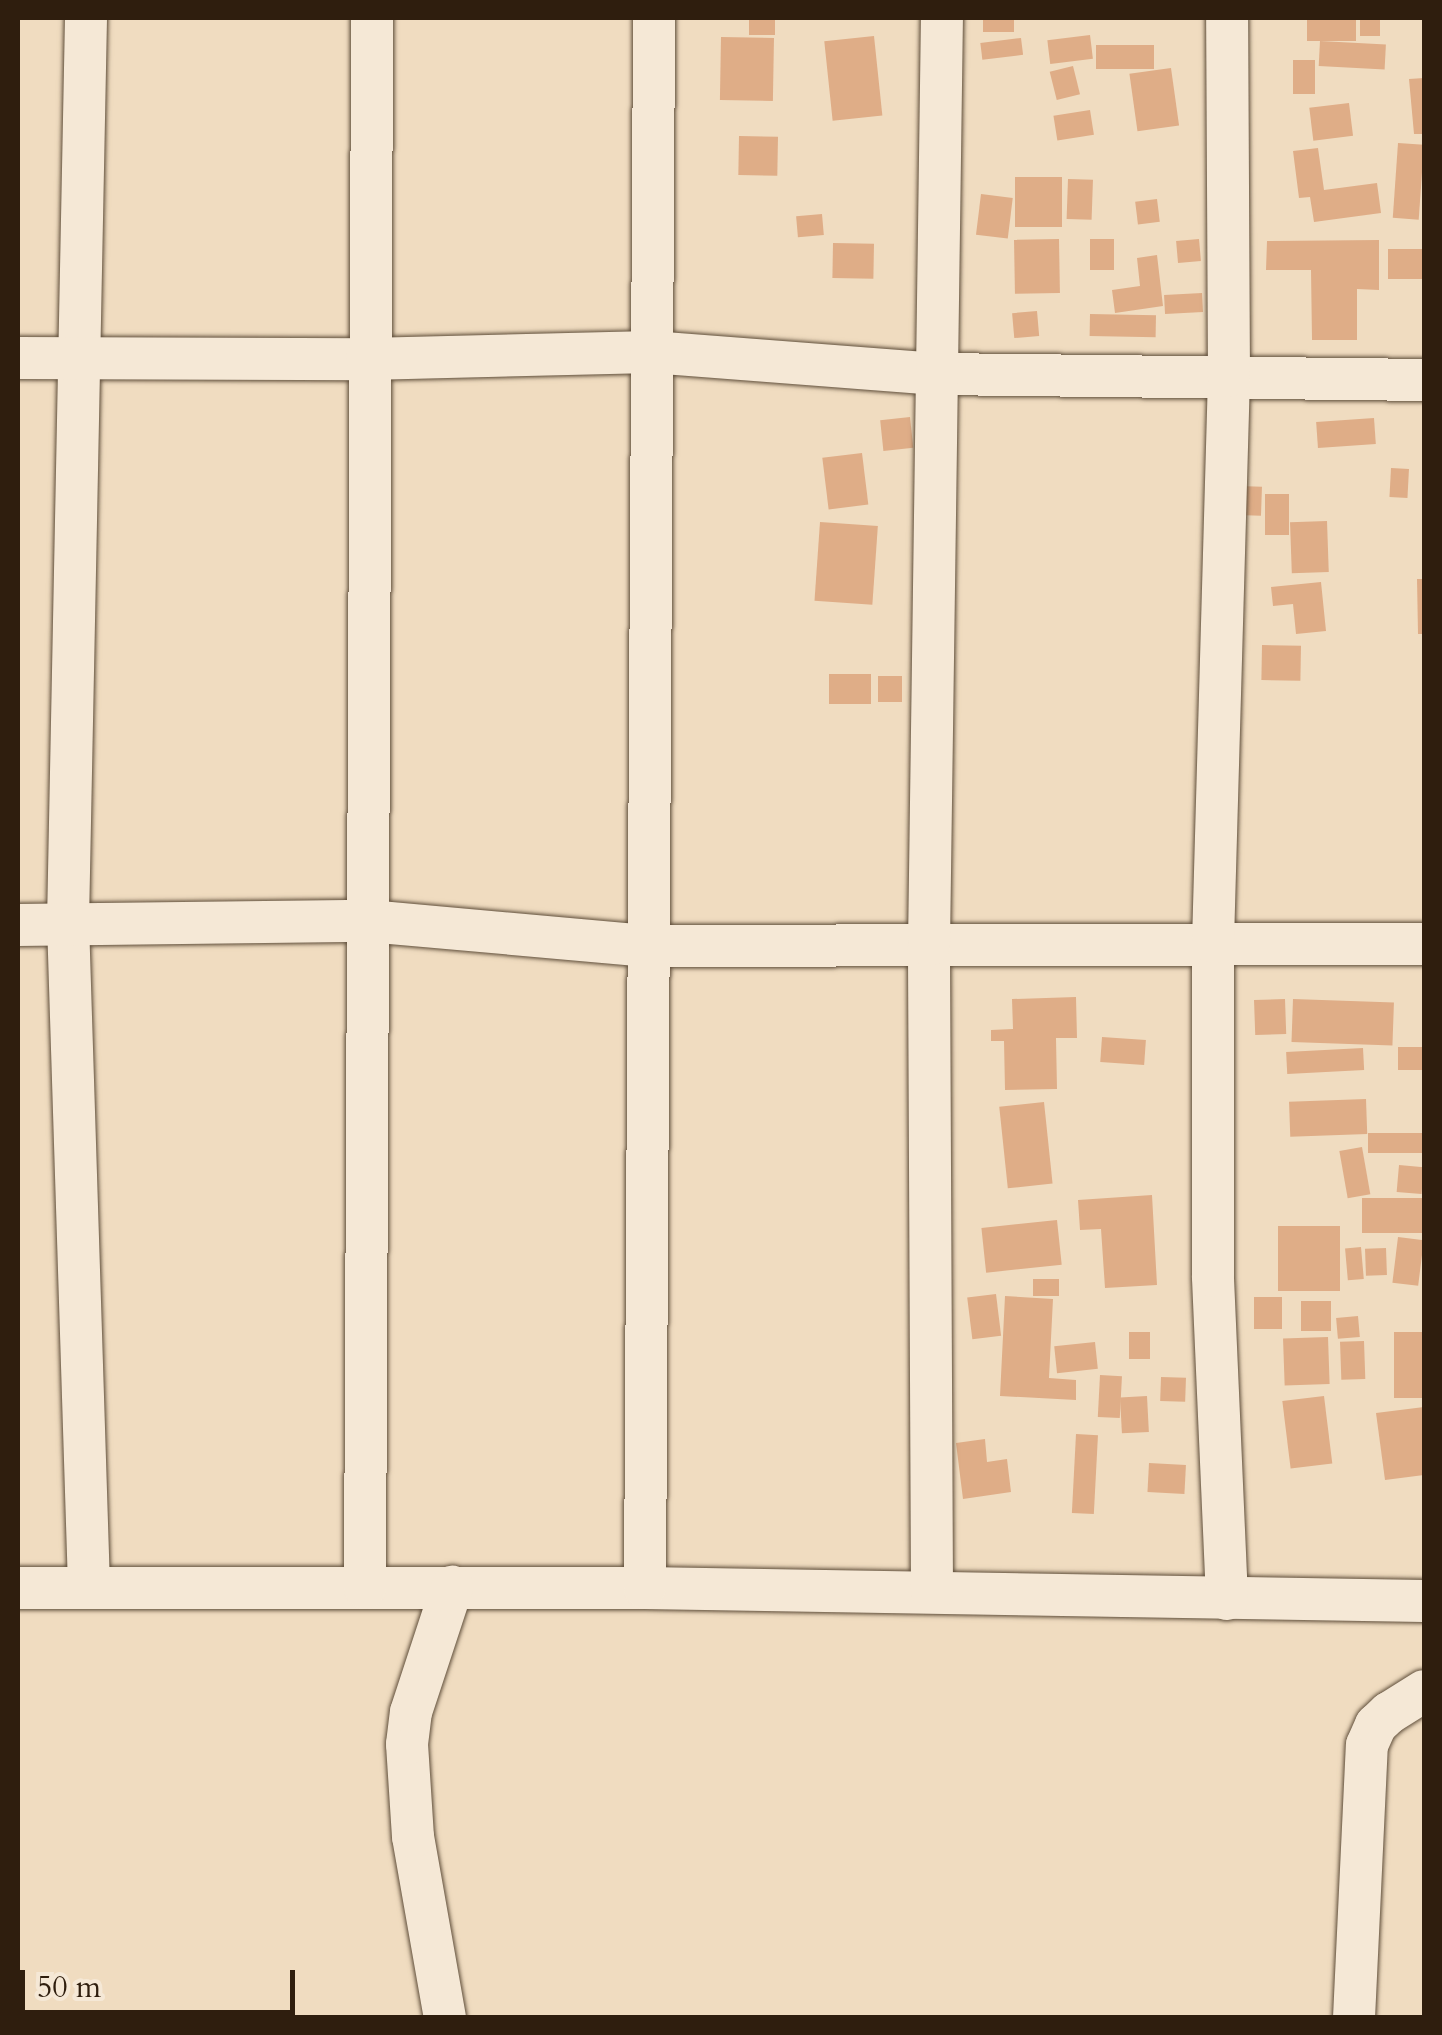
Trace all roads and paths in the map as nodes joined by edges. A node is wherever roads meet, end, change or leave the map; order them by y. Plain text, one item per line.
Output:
1 (86, 18) edge
2 (372, 18) edge
3 (654, 18) edge
4 (942, 18) edge
5 (1228, 18) edge
6 (651, 352) junction
7 (18, 358) edge
8 (367, 359) junction
9 (82, 361) junction
10 (937, 374) junction
11 (1229, 376) junction
12 (1424, 380) edge
13 (68, 922) junction
14 (368, 922) junction
15 (18, 925) edge
16 (1213, 942) junction
17 (1424, 944) edge
18 (929, 945) junction
19 (649, 946) junction
20 (452, 1587) junction
21 (18, 1588) edge
22 (89, 1588) junction
23 (365, 1588) junction
24 (644, 1588) junction
25 (932, 1591) junction
26 (1227, 1599) junction
27 (1424, 1600) edge
28 (1424, 1691) edge
29 (446, 2018) edge
30 (1354, 2018) edge

1 - 9 street
2 - 8 street
3 - 6 street
4 - 10 street
5 - 11 street
6 - 8 street
6 - 10 street
6 - 19 street
7 - 9 street
8 - 9 street
8 - 14 street
9 - 13 street
10 - 11 street
10 - 18 street
11 - 12 street
11 - 16 street
13 - 14 street
13 - 15 street
13 - 22 street
14 - 19 street
14 - 23 street
16 - 17 street
16 - 18 street
16 - 26 street
18 - 19 street
18 - 25 street
19 - 24 street
20 - 23 street
20 - 24 street
20 - 29 street
21 - 22 street
22 - 23 street
24 - 25 street
25 - 26 street
26 - 27 street
28 - 30 street

